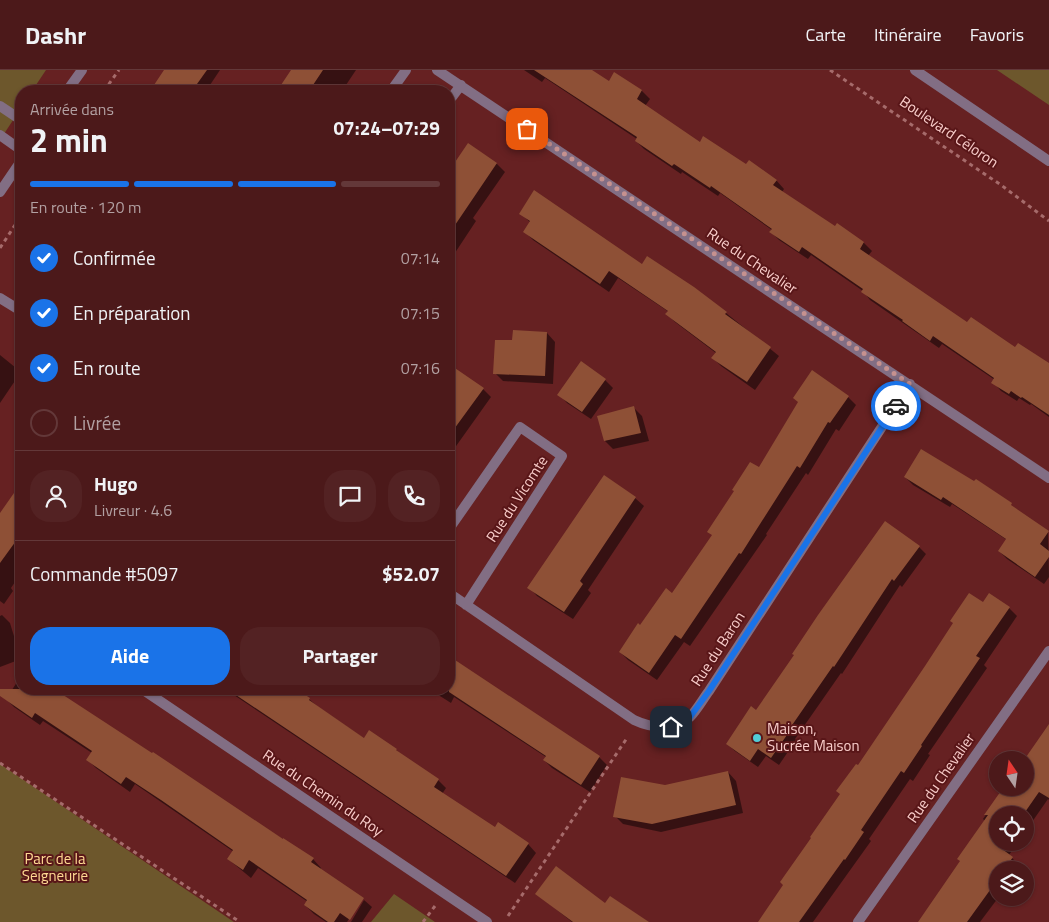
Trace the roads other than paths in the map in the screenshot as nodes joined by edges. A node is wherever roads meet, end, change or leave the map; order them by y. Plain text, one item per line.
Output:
1 (82, 70) edge
2 (406, 70) edge
3 (437, 70) edge
4 (915, 70) edge
5 (71, 85) edge
6 (395, 85) edge
7 (461, 85) junction
8 (455, 93) edge
9 (0, 106) edge
10 (15, 116) edge
11 (0, 136) edge
12 (15, 146) edge
13 (1049, 160) edge
14 (15, 170) edge
15 (0, 192) edge
16 (0, 298) edge
17 (15, 308) edge
18 (910, 384) junction
19 (1049, 478) edge
20 (455, 520) edge
21 (455, 597) edge
22 (466, 605) junction
23 (1049, 651) edge
24 (151, 695) edge
25 (487, 922) edge
26 (858, 922) edge

1 - 5 street
2 - 6 street
3 - 7 street, Rue du Chevalier
4 - 13 street
7 - 8 street
7 - 18 street, Rue du Chevalier
9 - 10 street
11 - 12 street
14 - 15 street
16 - 17 street
18 - 19 street, Rue du Chevalier
18 - 22 street, Rue du Baron
20 - 22 street, Rue du Vicomte
21 - 22 street, Rue du Baron
23 - 26 street, Rue du Chevalier
24 - 25 street, Rue du Chemin du Roy

